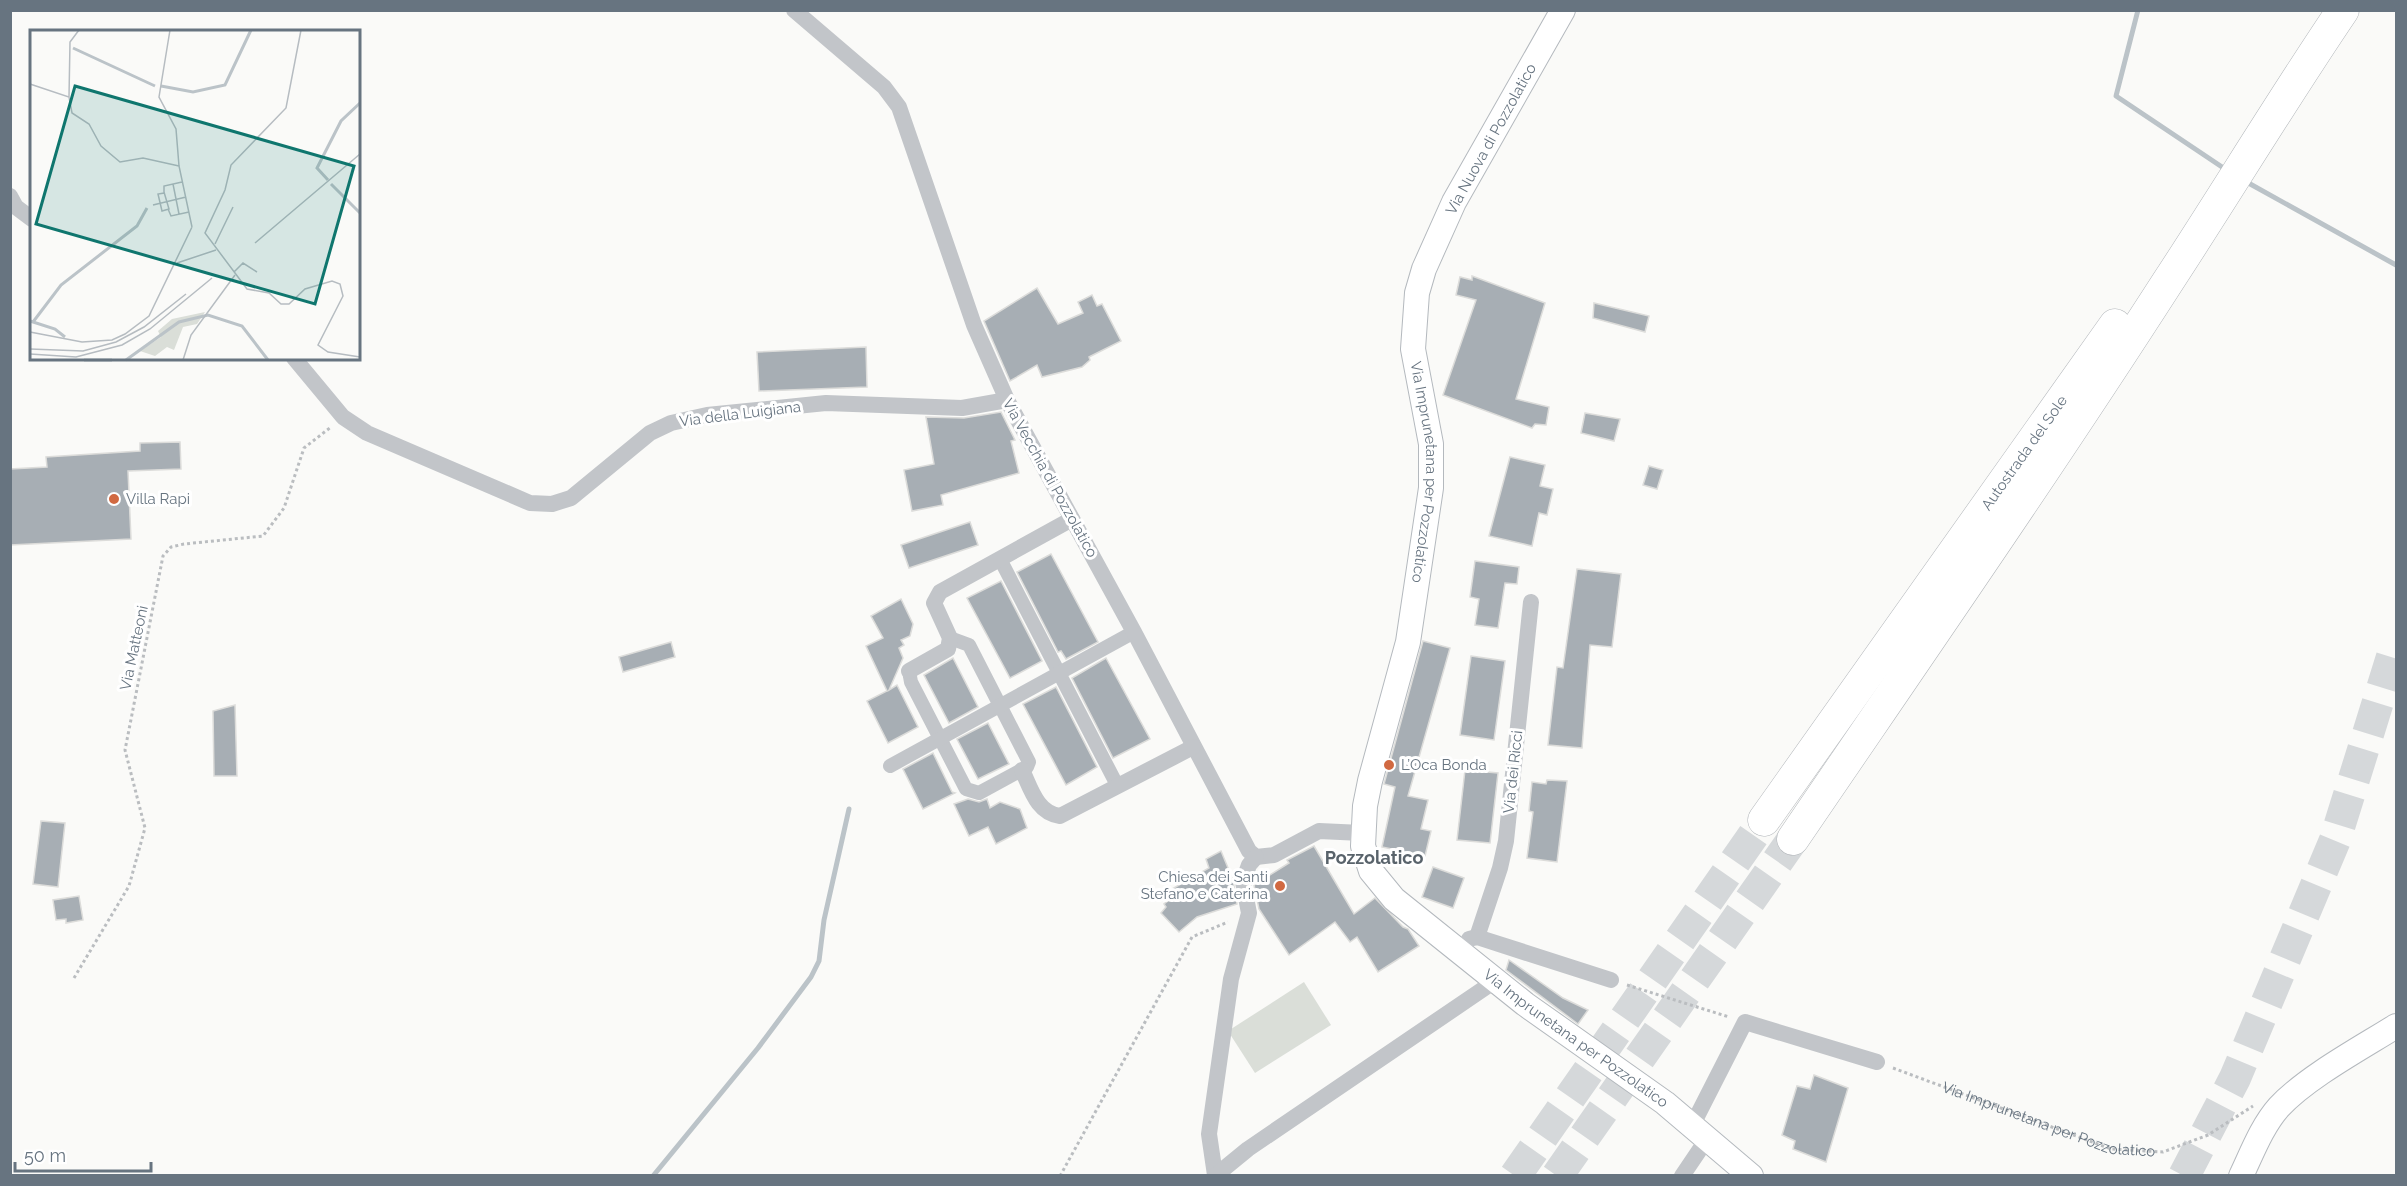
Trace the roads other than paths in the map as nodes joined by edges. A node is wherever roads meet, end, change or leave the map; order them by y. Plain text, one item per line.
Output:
1 (794, 10) edge
2 (1563, 10) edge
3 (2343, 10) edge
4 (2290, 88) junction
5 (10, 196) edge
6 (30, 218) edge
7 (1424, 269) joint
8 (296, 360) edge
9 (1007, 400) junction
10 (1072, 519) junction
11 (1000, 559) junction
12 (1531, 602) dead end
13 (1134, 632) junction
14 (950, 638) junction
15 (909, 671) joint
16 (1060, 673) junction
17 (1001, 707) junction
18 (940, 738) junction
19 (1193, 747) junction
20 (890, 766) dead end
21 (1022, 770) junction
22 (1117, 785) junction
23 (1764, 820) tunnel mouth
24 (1362, 833) junction
25 (1793, 839) tunnel mouth
26 (1256, 857) junction
27 (1468, 944) junction
28 (1611, 980) road end
29 (1495, 981) junction
30 (2397, 1026) edge
31 (1877, 1062) road end
32 (1699, 1132) junction
33 (1215, 1175) edge
34 (1682, 1176) edge
35 (1751, 1176) edge
36 (2241, 1176) edge

1 - 9 street, Via Vecchia di Pozzolatico
2 - 7 main road, Via Nuova di Pozzolatico
3 - 4 highway, Autostrada del Sole
4 - 23 highway, Autostrada del Sole
4 - 25 highway, Autostrada del Sole
5 - 6 street
7 - 24 main road, Via Imprunetana per Pozzolatico
8 - 9 street, Via della Luigiana
9 - 10 street, Via Vecchia di Pozzolatico
10 - 11 street
10 - 13 street, Via Vecchia di Pozzolatico
11 - 14 street
11 - 16 street
12 - 27 street, Via dei Ricci
13 - 16 street
13 - 19 street, Via Vecchia di Pozzolatico
14 - 15 street
14 - 17 street
15 - 18 street
16 - 17 street
16 - 22 street
17 - 18 street
17 - 21 street
18 - 20 street
18 - 21 street
19 - 22 street
19 - 26 street, Via Vecchia di Pozzolatico
21 - 22 street
24 - 26 street
24 - 27 main road, Via Imprunetana per Pozzolatico
26 - 33 street
27 - 28 street, Via Imprunetana per Pozzolatico
27 - 29 main road, Via Imprunetana per Pozzolatico
29 - 32 main road, Via Imprunetana per Pozzolatico
29 - 33 street
30 - 36 main road
31 - 32 street
32 - 34 street
32 - 35 main road, Via Imprunetana per Pozzolatico

